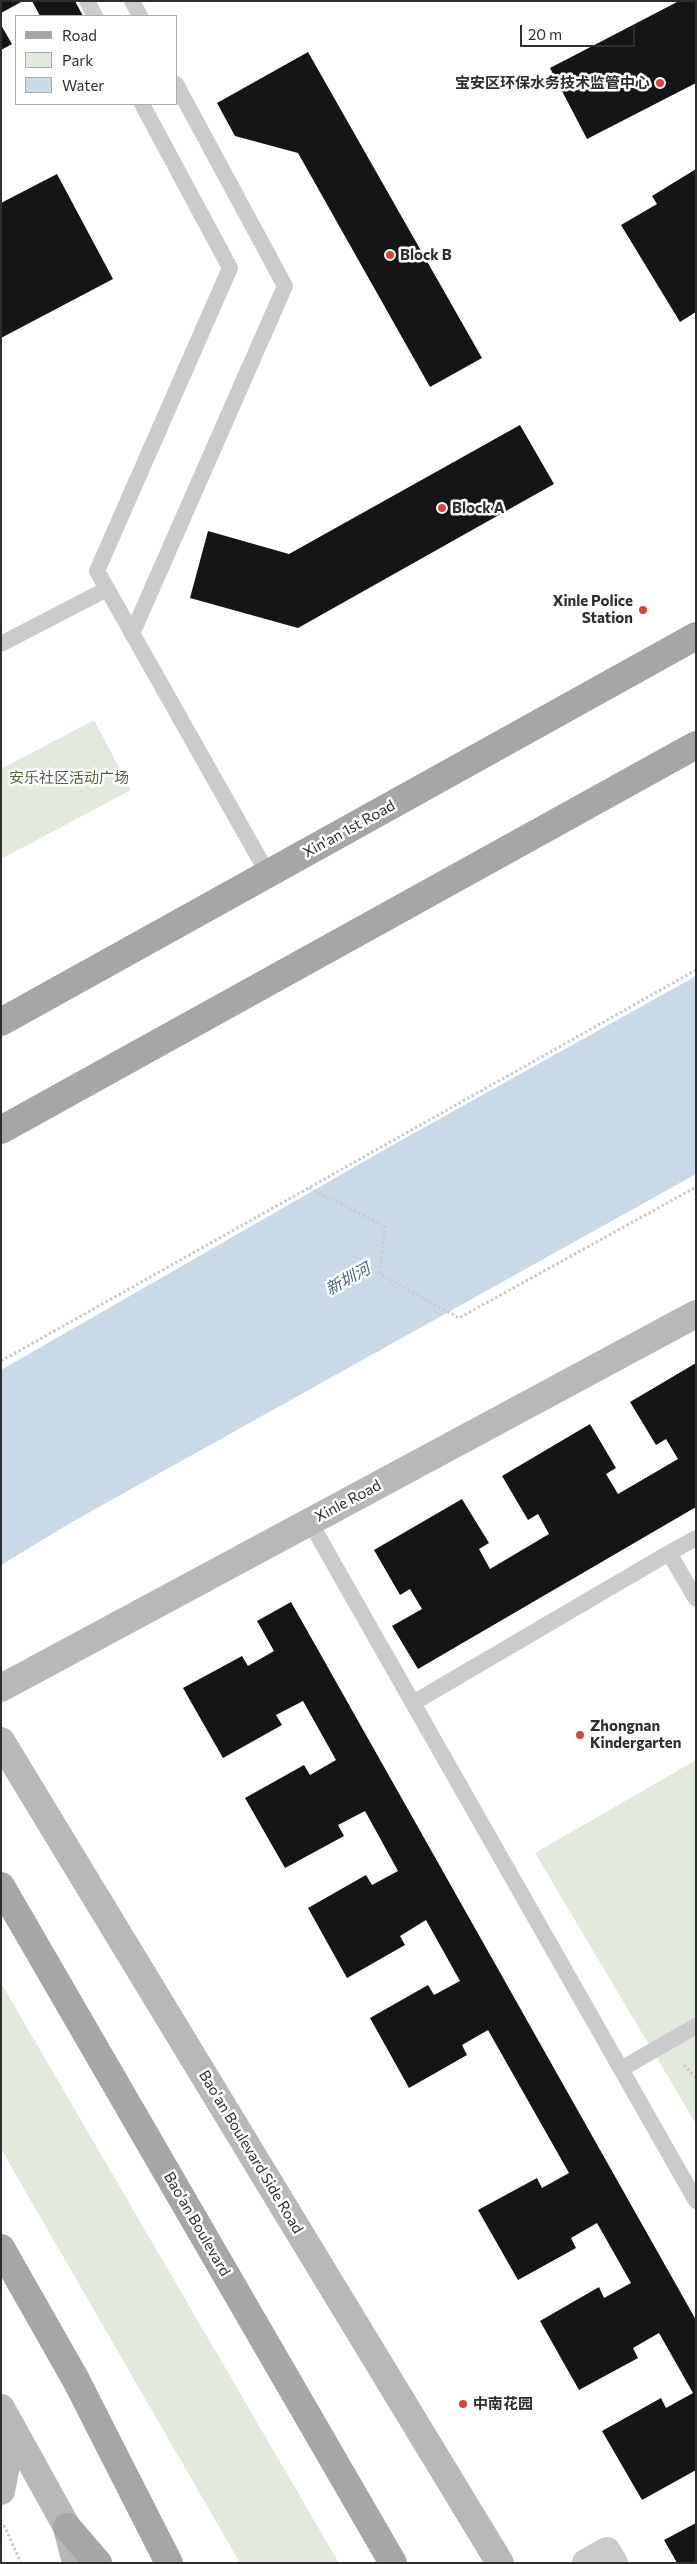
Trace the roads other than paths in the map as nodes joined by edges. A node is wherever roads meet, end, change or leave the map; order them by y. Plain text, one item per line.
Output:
1 (87, 1) edge
2 (132, 1) edge
3 (94, 15) edge
4 (139, 15) edge
5 (178, 88) edge
6 (143, 105) edge
7 (107, 589) junction
8 (132, 634) junction
9 (696, 636) edge
10 (1, 644) edge
11 (696, 745) edge
12 (268, 874) junction
13 (216, 903) joint
14 (1, 1022) edge
15 (1, 1130) edge
16 (696, 1314) edge
17 (310, 1522) junction
18 (696, 1538) edge
19 (669, 1554) junction
20 (696, 1599) edge
21 (1, 1688) edge
22 (413, 1703) junction
23 (1, 1740) edge
24 (1, 1886) edge
25 (696, 2026) edge
26 (621, 2069) junction
27 (696, 2201) edge
28 (1, 2248) edge
29 (7, 2419) edge
30 (1, 2491) edge
31 (67, 2527) junction
32 (76, 2563) edge
33 (98, 2563) edge
34 (169, 2563) edge
35 (393, 2563) edge
36 (500, 2563) edge
37 (586, 2563) edge
38 (614, 2563) edge

1 - 3 lane
2 - 4 lane
5 - 8 lane
6 - 7 lane
7 - 8 lane
7 - 10 lane
8 - 12 lane
9 - 12 main road, Xin'an 1st Road
11 - 15 main road
12 - 13 lane
13 - 14 main road
16 - 17 main road, Xinle Road
17 - 21 main road, Xinle Road
17 - 22 lane
18 - 19 lane
19 - 20 lane
19 - 22 lane
22 - 26 lane
23 - 36 main road, Bao'an Boulevard Side Road
24 - 35 main road, Bao'an Boulevard
25 - 26 lane
26 - 27 lane
28 - 34 main road
29 - 30 main road
29 - 31 main road
31 - 32 main road
31 - 33 main road
37 - 38 street

